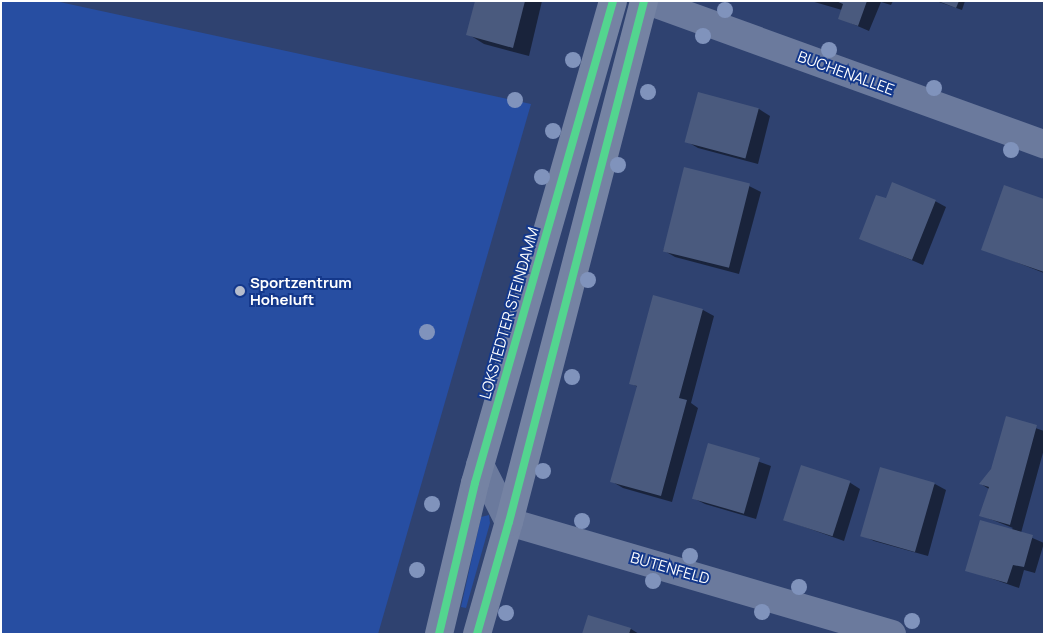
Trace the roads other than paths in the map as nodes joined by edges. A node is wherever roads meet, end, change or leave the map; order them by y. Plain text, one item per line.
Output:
1 (613, 1) edge
2 (644, 1) edge
3 (648, 1) edge
4 (1044, 144) edge
5 (480, 465) junction
6 (509, 522) junction
7 (440, 634) edge
8 (477, 634) edge
9 (892, 634) edge

1 - 5 main road, LOKSTEDTER STEINDAMM
2 - 6 main road
3 - 4 street, BUCHENALLEE
5 - 6 street
5 - 7 main road, LOKSTEDTER STEINDAMM
6 - 8 main road
6 - 9 street, BUTENFELD

